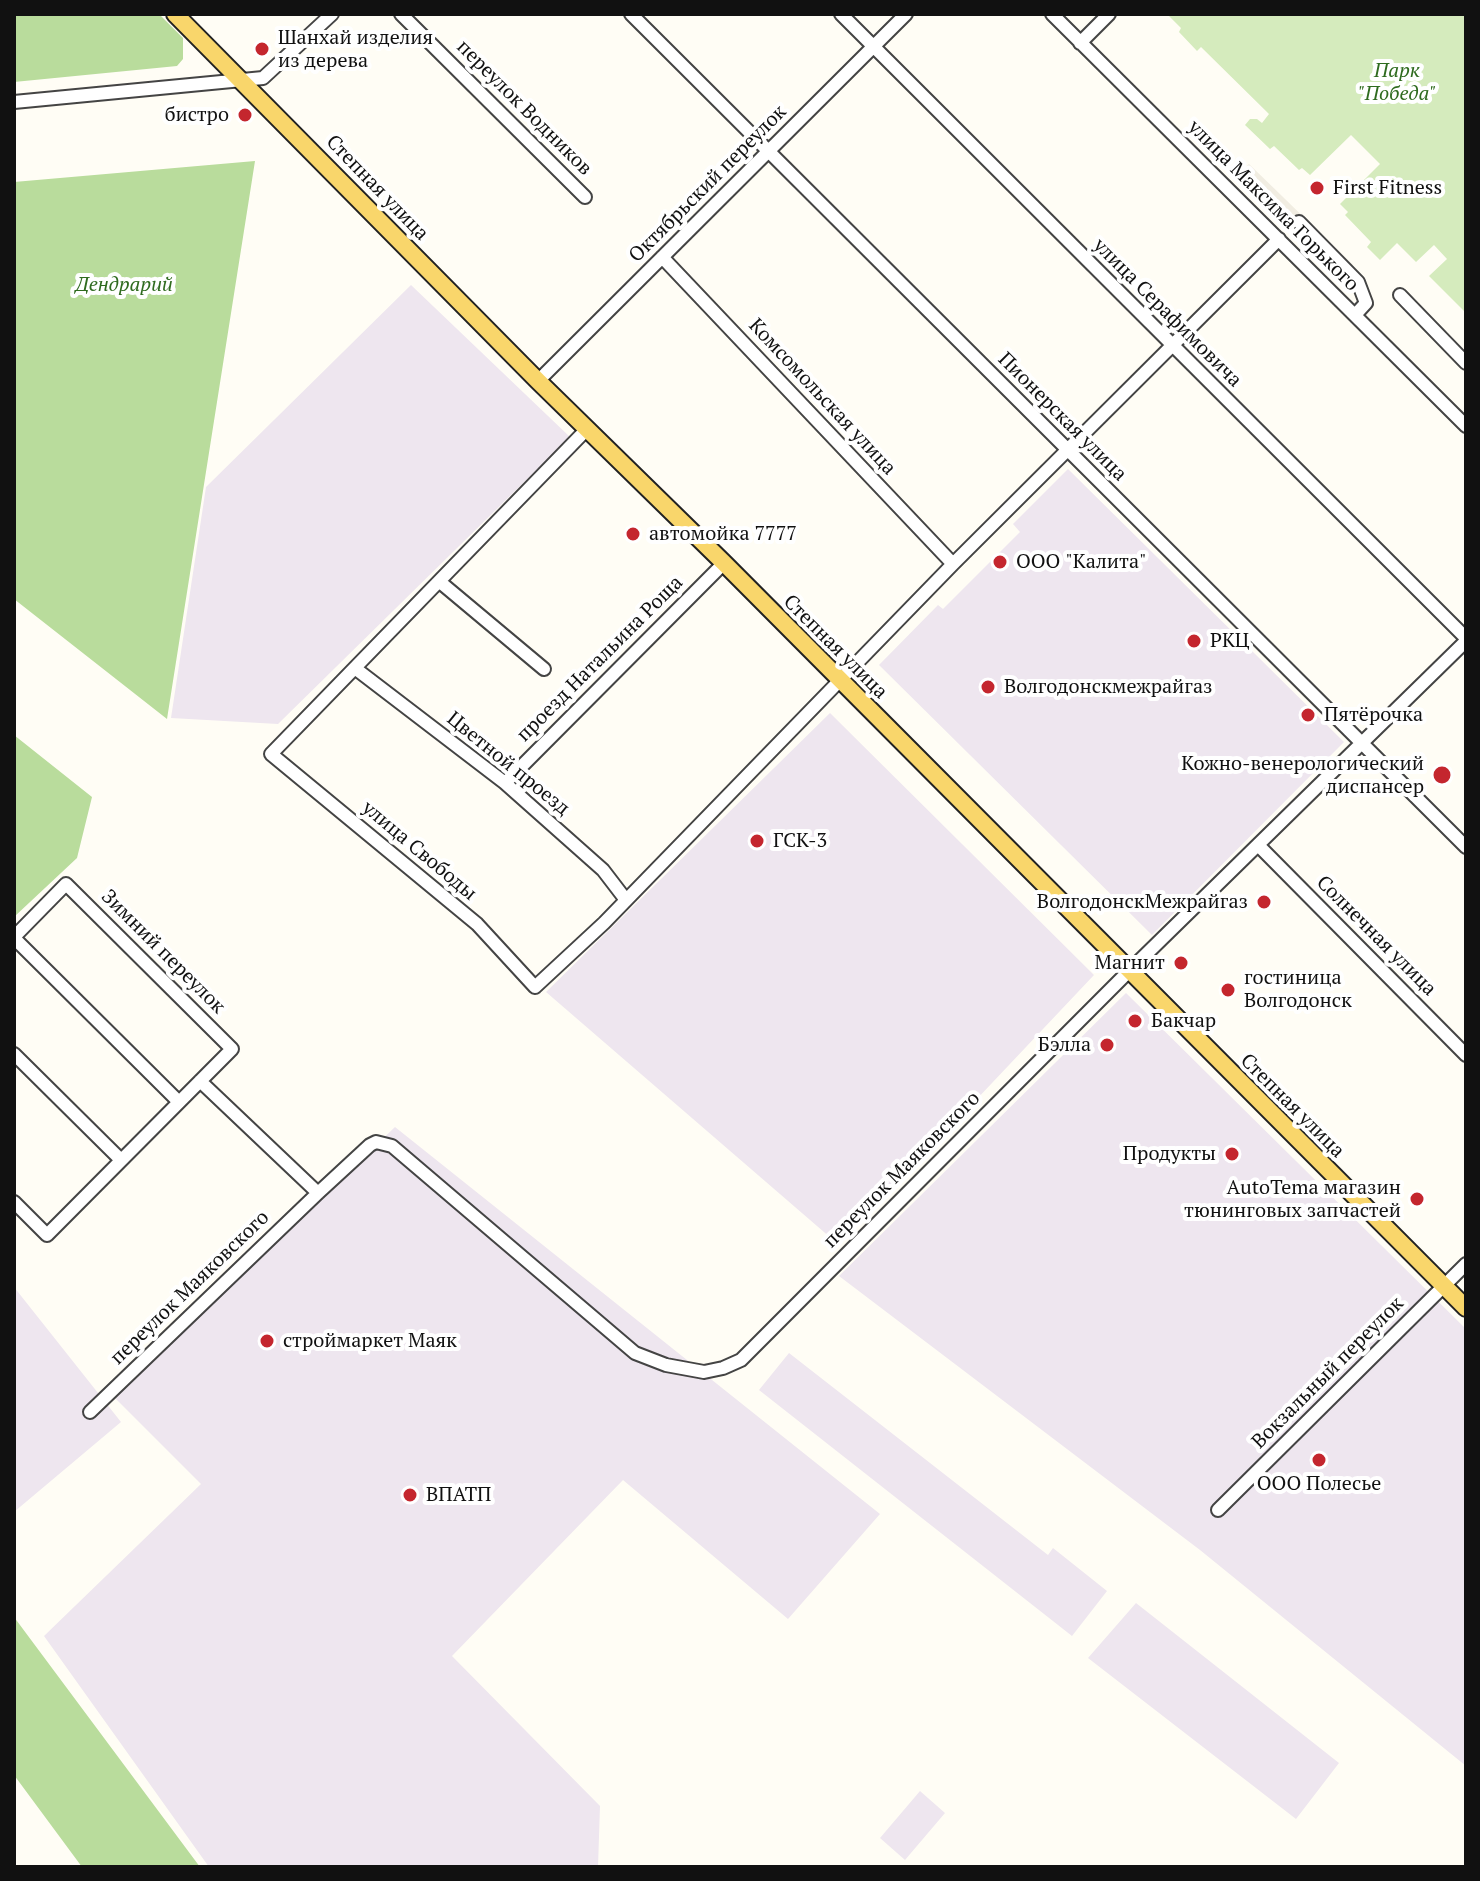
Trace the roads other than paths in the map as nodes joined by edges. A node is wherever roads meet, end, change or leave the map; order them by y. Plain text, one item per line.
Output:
1 (175, 14) edge
2 (332, 14) edge
3 (401, 14) edge
4 (631, 14) edge
5 (841, 14) edge
6 (906, 14) edge
7 (1052, 14) edge
8 (1109, 14) edge
9 (1080, 43) junction
10 (874, 46) junction
11 (243, 80) junction
12 (14, 102) edge
13 (769, 153) junction
14 (585, 197) dead end
15 (1299, 222) dead end
16 (1279, 239) junction
17 (662, 257) junction
18 (1400, 295) dead end
19 (1355, 315) junction
20 (1171, 345) junction
21 (1466, 363) edge
22 (538, 381) junction
23 (1466, 426) edge
24 (587, 429) junction
25 (1066, 450) junction
26 (724, 563) junction
27 (953, 564) junction
28 (440, 582) junction
29 (1466, 640) edge
30 (356, 669) junction
31 (544, 669) dead end
32 (840, 680) junction
33 (1362, 743) junction
34 (505, 783) junction
35 (1258, 845) junction
36 (1466, 847) edge
37 (626, 900) junction
38 (14, 937) edge
39 (1129, 971) junction
40 (14, 1054) edge
41 (1466, 1055) edge
42 (200, 1081) junction
43 (179, 1102) junction
44 (121, 1160) junction
45 (318, 1193) junction
46 (14, 1202) edge
47 (1466, 1264) edge
48 (1444, 1286) junction
49 (1466, 1308) edge
50 (90, 1412) dead end
51 (1218, 1510) dead end

1 - 11 main road, Степная улица
2 - 11 street
3 - 14 street, переулок Водников
4 - 13 street, Пионерская улица
5 - 10 street, улица Серафимовича
6 - 10 street, Октябрьский переулок
7 - 9 street, улица Максима Горького
8 - 9 street
9 - 16 street, улица Максима Горького
10 - 13 street, Октябрьский переулок
10 - 20 street, улица Серафимовича
11 - 12 street
11 - 22 main road, Степная улица
13 - 17 street, Октябрьский переулок
13 - 25 street, Пионерская улица
15 - 19 street
16 - 19 street, улица Максима Горького
16 - 20 street
17 - 22 street, Октябрьский переулок
17 - 27 street, Комсомольская улица
18 - 21 street
19 - 23 street, улица Максима Горького
20 - 25 street
20 - 29 street, улица Серафимовича
22 - 24 main road, Степная улица
24 - 26 main road, Степная улица
24 - 28 street
25 - 27 street
25 - 33 street, Пионерская улица
26 - 32 main road, Степная улица
26 - 34 street, проезд Натальина Роща
27 - 32 street
28 - 30 street
28 - 31 street, проезд Натальина Роща
29 - 33 street, переулок Маяковского
30 - 34 street, Цветной проезд
30 - 37 street, улица Свободы
32 - 37 street
32 - 39 main road, Степная улица
33 - 35 street, переулок Маяковского
33 - 36 street, Пионерская улица
34 - 37 street, Цветной проезд
35 - 39 street, переулок Маяковского
35 - 41 street, Солнечная улица
38 - 42 street, Зимний переулок
38 - 43 street
39 - 45 street, переулок Маяковского
39 - 48 main road, Степная улица
40 - 44 street
42 - 43 street
42 - 45 street
43 - 44 street
44 - 46 street
45 - 50 street, переулок Маяковского
47 - 48 street, Вокзальный переулок
48 - 49 main road, Степная улица
48 - 51 street, Вокзальный переулок

